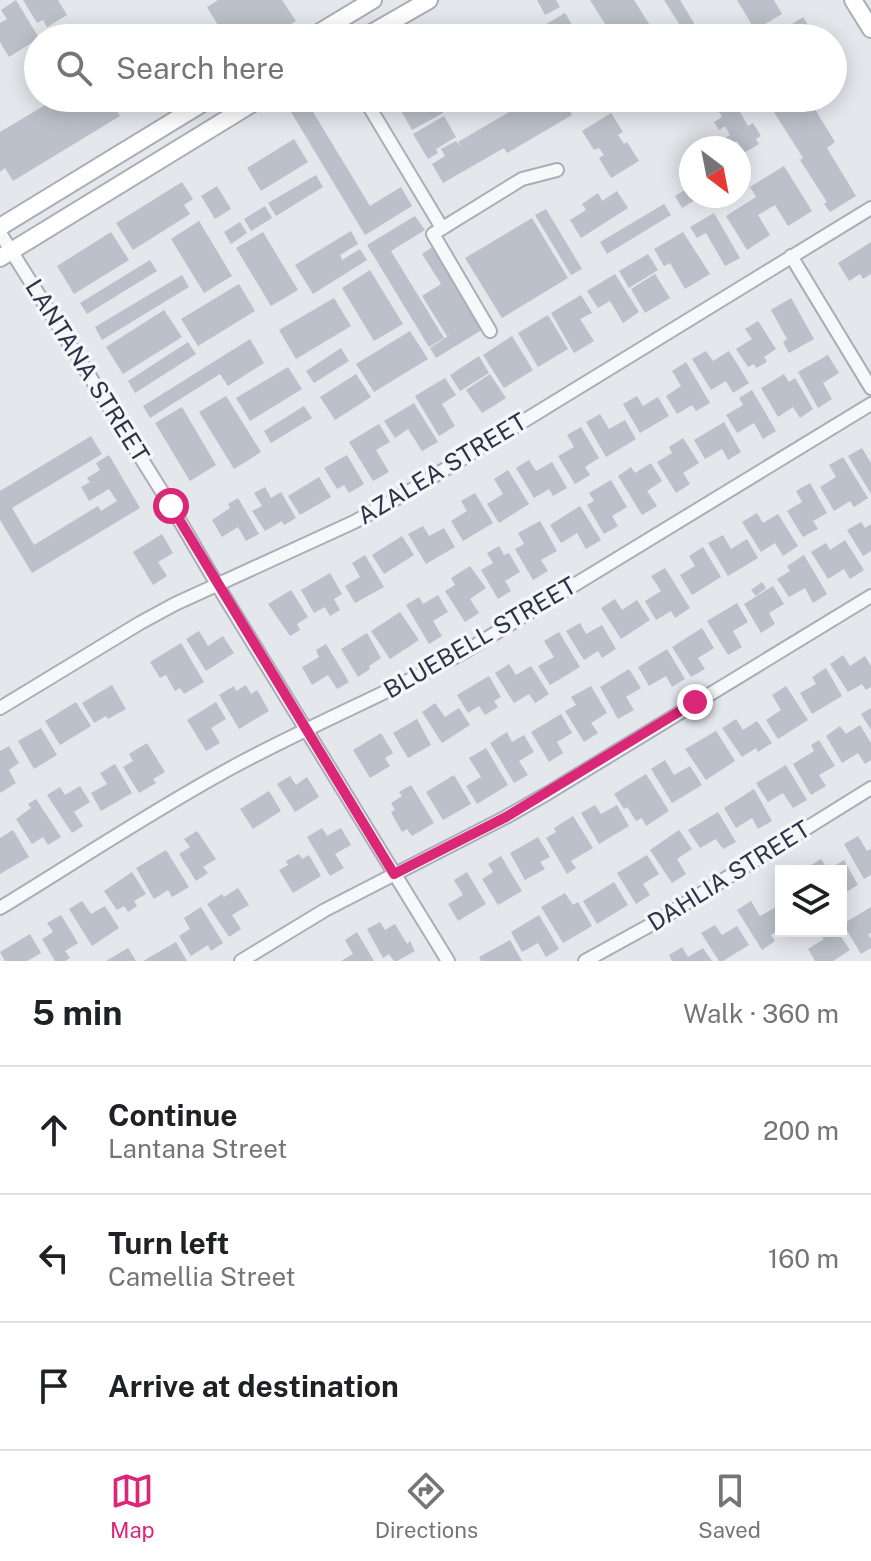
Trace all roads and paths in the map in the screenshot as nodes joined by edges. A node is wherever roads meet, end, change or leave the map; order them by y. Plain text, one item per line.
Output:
1 (373, 0) edge
2 (429, 0) edge
3 (853, 0) edge
4 (337, 24) edge
5 (387, 24) edge
6 (871, 29) edge
7 (189, 112) edge
8 (238, 112) edge
9 (372, 112) edge
10 (557, 170) dead end
11 (871, 208) edge
12 (442, 228) junction
13 (0, 230) edge
14 (6, 254) edge
15 (791, 256) junction
16 (490, 331) dead end
17 (871, 388) edge
18 (871, 404) edge
19 (218, 586) junction
20 (871, 596) edge
21 (0, 708) edge
22 (306, 730) junction
23 (871, 788) edge
24 (394, 874) junction
25 (0, 908) edge
26 (241, 961) edge
27 (448, 961) edge
28 (585, 961) edge

1 - 4 main road
2 - 5 main road
3 - 6 main road
7 - 13 main road
8 - 14 main road
9 - 12 street
10 - 12 street
11 - 15 street, AZALEA STREET
12 - 16 street
13 - 14 street, LANTANA STREET
14 - 19 street, LANTANA STREET
15 - 17 street
15 - 19 street, AZALEA STREET
18 - 22 street, BLUEBELL STREET
19 - 21 street, AZALEA STREET
19 - 22 street, LANTANA STREET
20 - 24 street
22 - 24 street, LANTANA STREET
22 - 25 street, BLUEBELL STREET
23 - 28 street, DAHLIA STREET
24 - 26 street
24 - 27 street, LANTANA STREET

